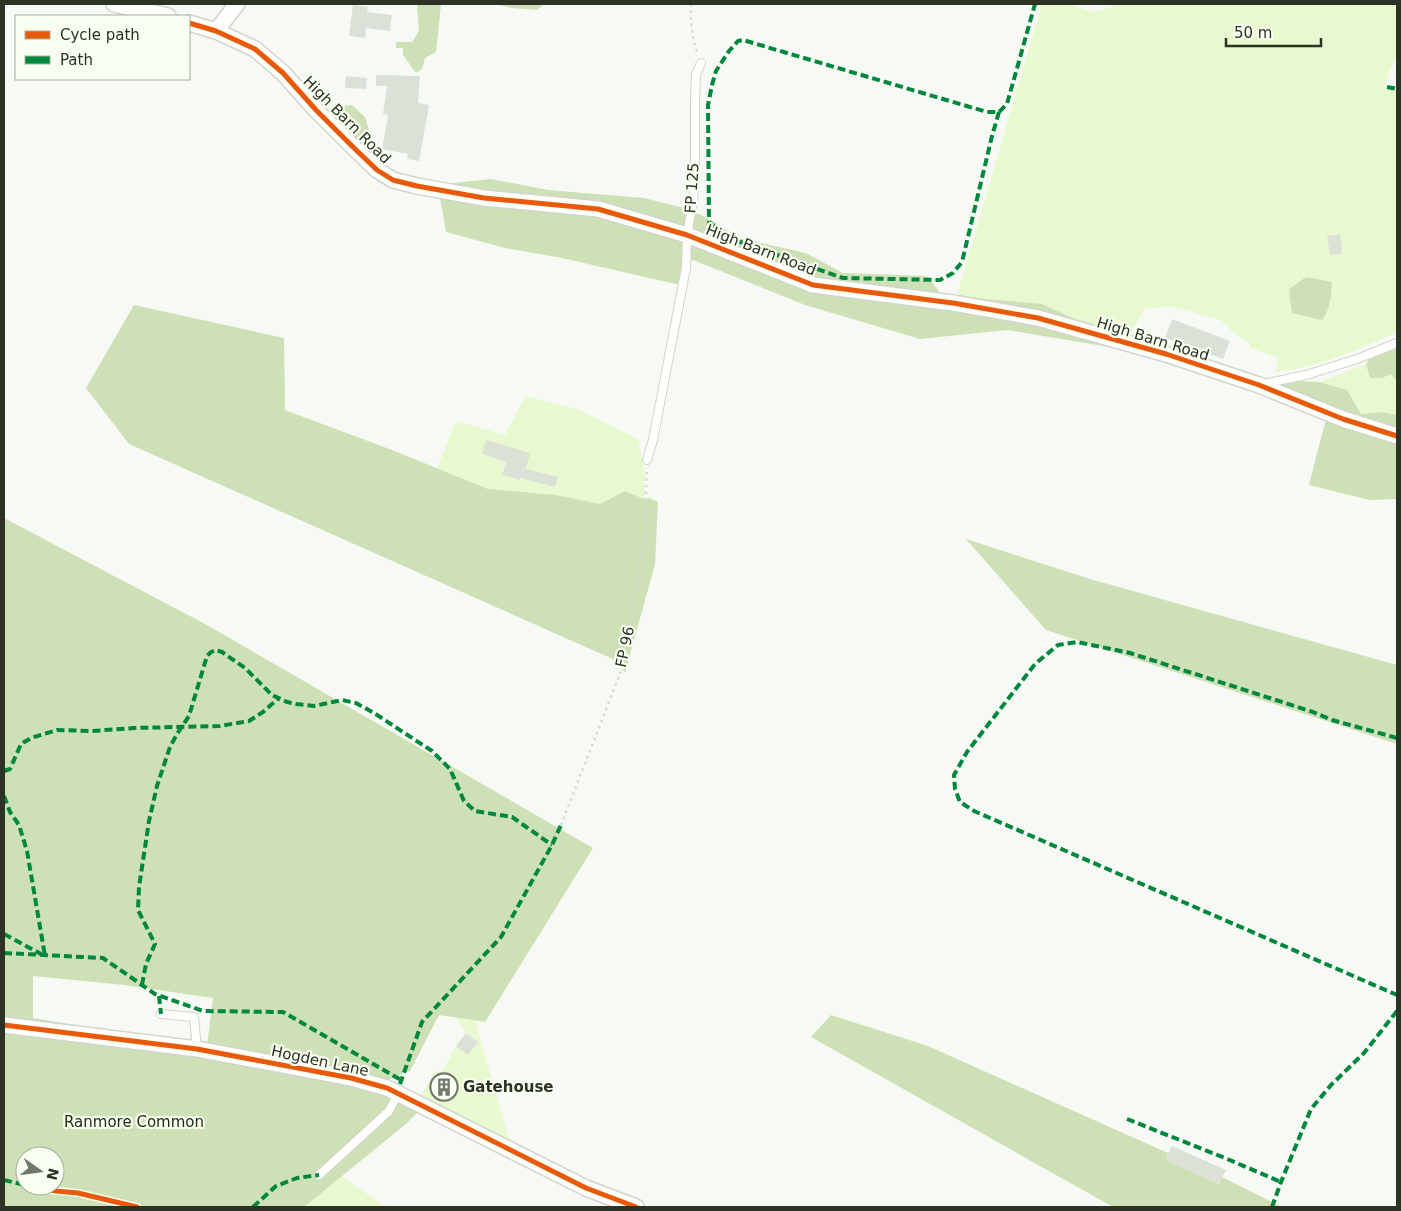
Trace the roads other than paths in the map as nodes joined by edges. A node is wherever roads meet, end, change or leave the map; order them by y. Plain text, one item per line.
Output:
1 (114, 4) edge
2 (237, 4) edge
3 (164, 15) edge
4 (190, 22) edge
5 (216, 31) junction
6 (701, 63) road end
7 (687, 235) junction
8 (1397, 343) edge
9 (1260, 385) junction
10 (1397, 436) edge
11 (647, 460) road end
12 (161, 1014) dead end
13 (4, 1025) edge
14 (198, 1049) junction
15 (398, 1094) junction
16 (319, 1175) dead end
17 (636, 1207) edge

1 - 3 street
2 - 5 street
4 - 5 street, High Barn Road
5 - 7 street, High Barn Road
6 - 7 lane, FP 125
7 - 9 street, High Barn Road
7 - 11 lane, FP 125
8 - 9 lane
9 - 10 street, High Barn Road
12 - 14 lane
13 - 14 street, Hogden Lane
14 - 15 street, Hogden Lane
15 - 16 lane
15 - 17 street, Hogden Lane

